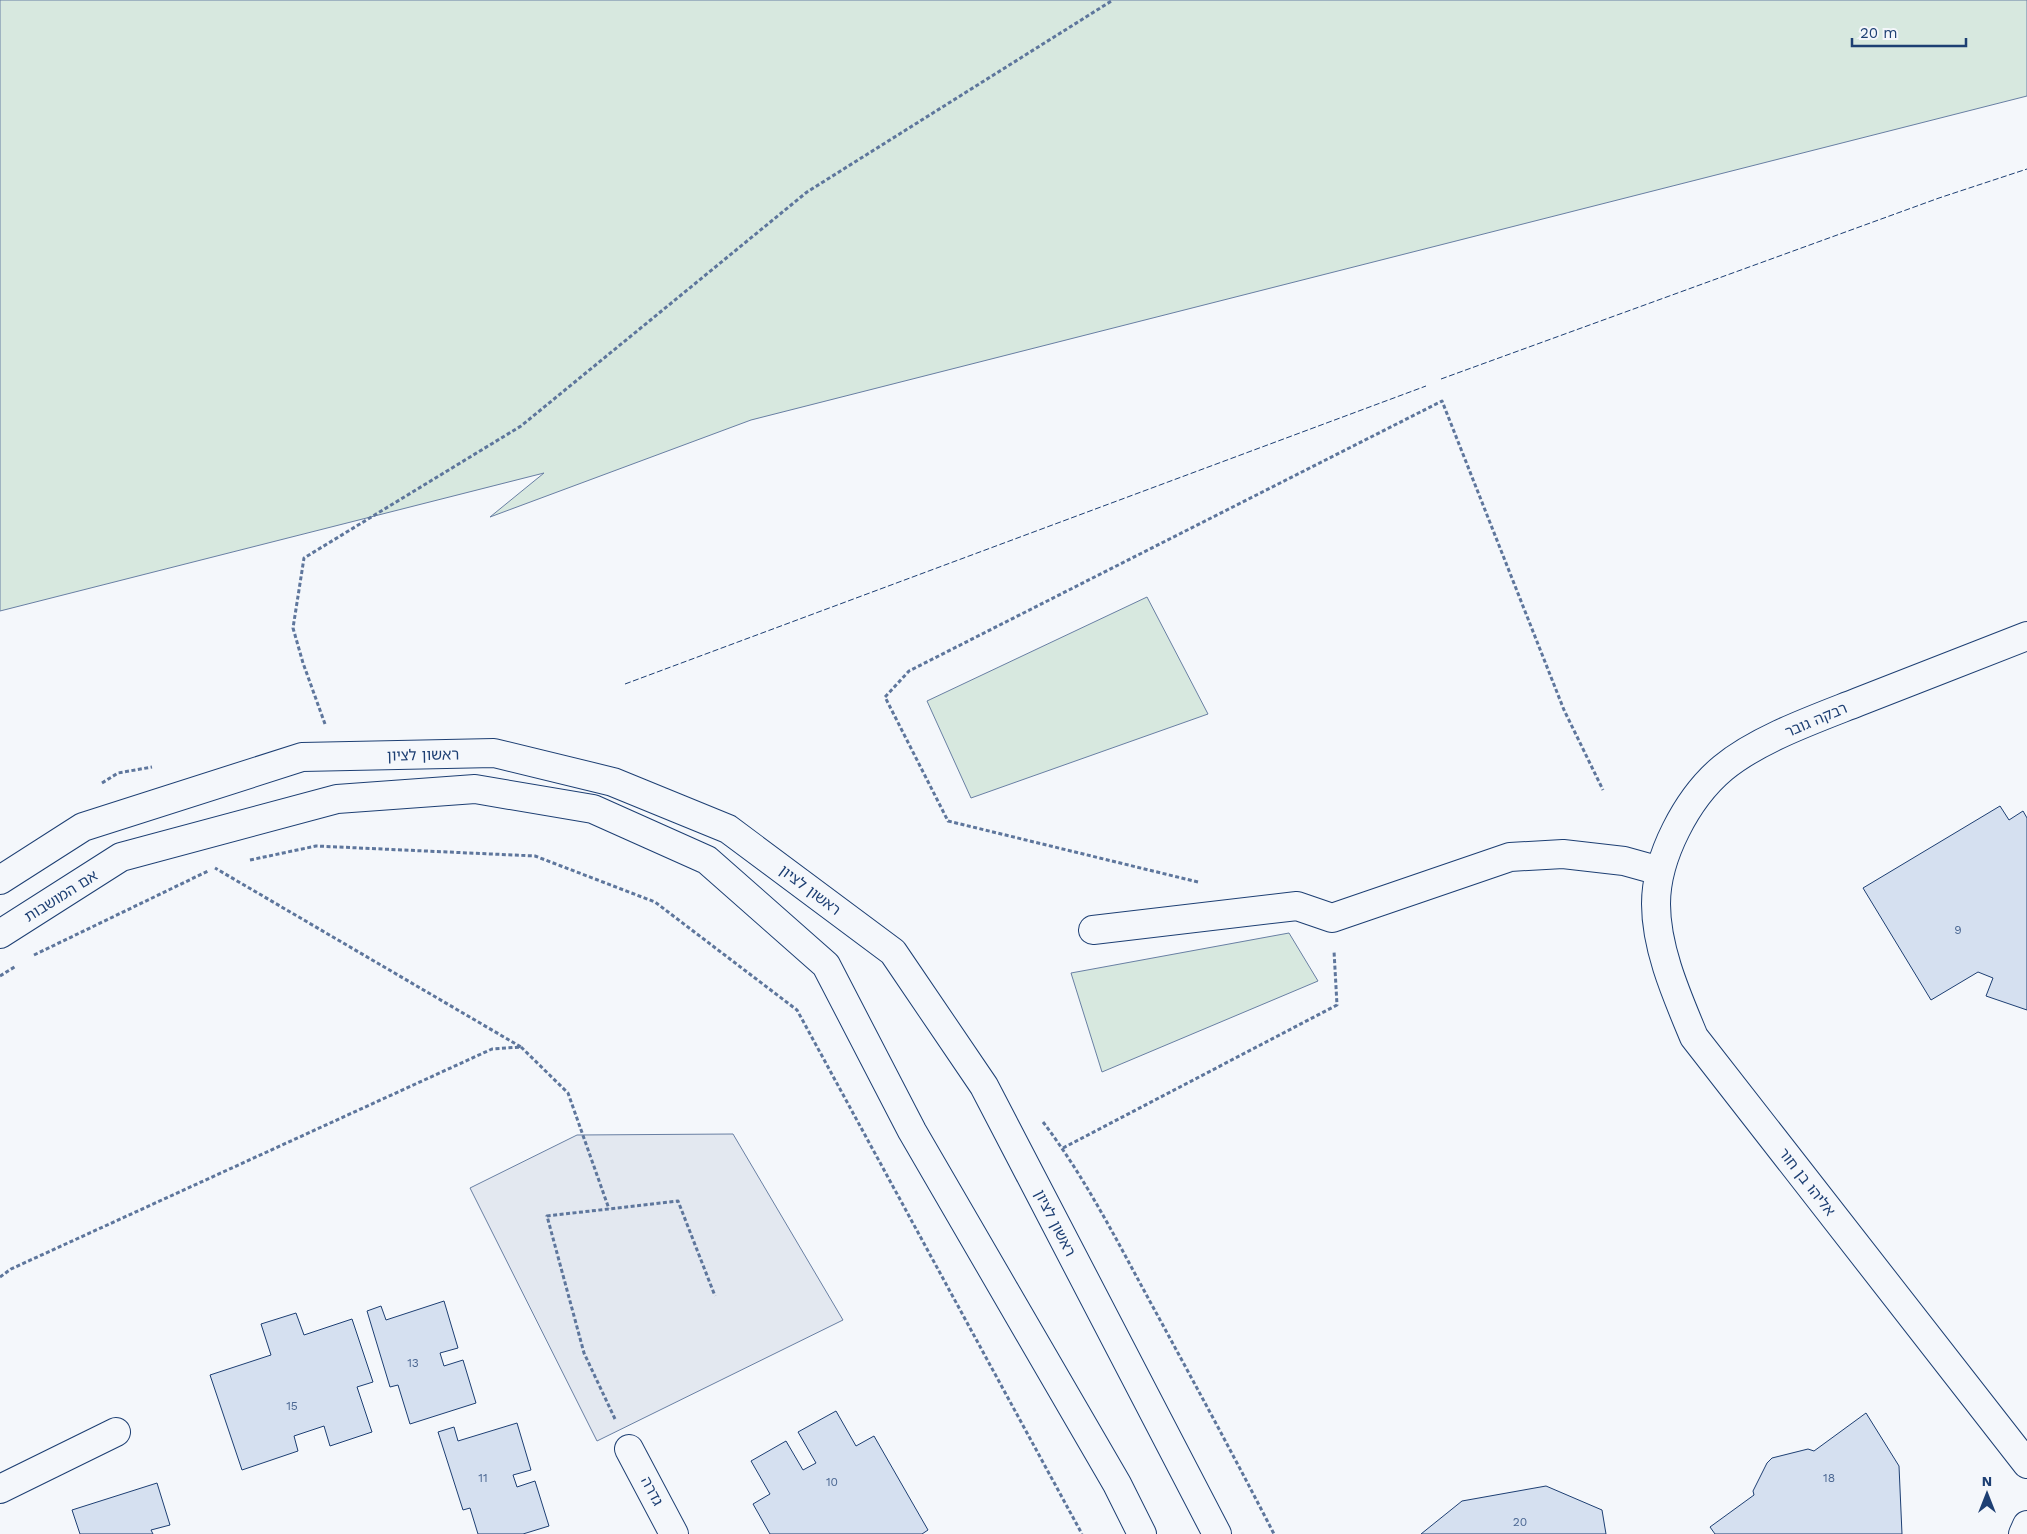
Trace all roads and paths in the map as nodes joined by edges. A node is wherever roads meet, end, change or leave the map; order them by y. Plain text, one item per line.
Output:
1 (1113, 0) edge
2 (2027, 636) edge
3 (328, 733) dead end
4 (1603, 790) dead end
5 (242, 862) dead end
6 (224, 866) dead end
7 (214, 868) junction
8 (1660, 871) junction
9 (0, 880) edge
10 (1200, 882) dead end
11 (1332, 918) junction
12 (1093, 930) dead end
13 (0, 934) edge
14 (33, 956) dead end
15 (16, 965) dead end
16 (0, 976) edge
17 (521, 1047) junction
18 (1063, 1148) dead end
19 (609, 1209) junction
20 (0, 1277) edge
21 (715, 1296) dead end
22 (116, 1432) dead end
23 (1230, 1448) dead end
24 (629, 1449) joint
25 (2027, 1464) edge
26 (0, 1489) edge
27 (2027, 1525) edge
28 (674, 1534) edge
29 (1082, 1534) edge
30 (1142, 1534) edge
31 (1217, 1534) edge
32 (1274, 1534) edge
33 (2024, 1534) edge

1 - 3 path
2 - 8 main road, רבקה גובר
4 - 10 path
5 - 29 path
6 - 7 path
7 - 14 path
7 - 17 path
8 - 11 main road
8 - 25 main road, אליהו בן חור
9 - 31 main road, ראשון לציון
11 - 12 main road
11 - 18 path
13 - 30 main road, אם המושבות
15 - 16 path
17 - 19 path
17 - 20 path
19 - 21 path
19 - 24 path
22 - 26 main road
23 - 32 path
24 - 28 main road, גדרה
27 - 33 main road

